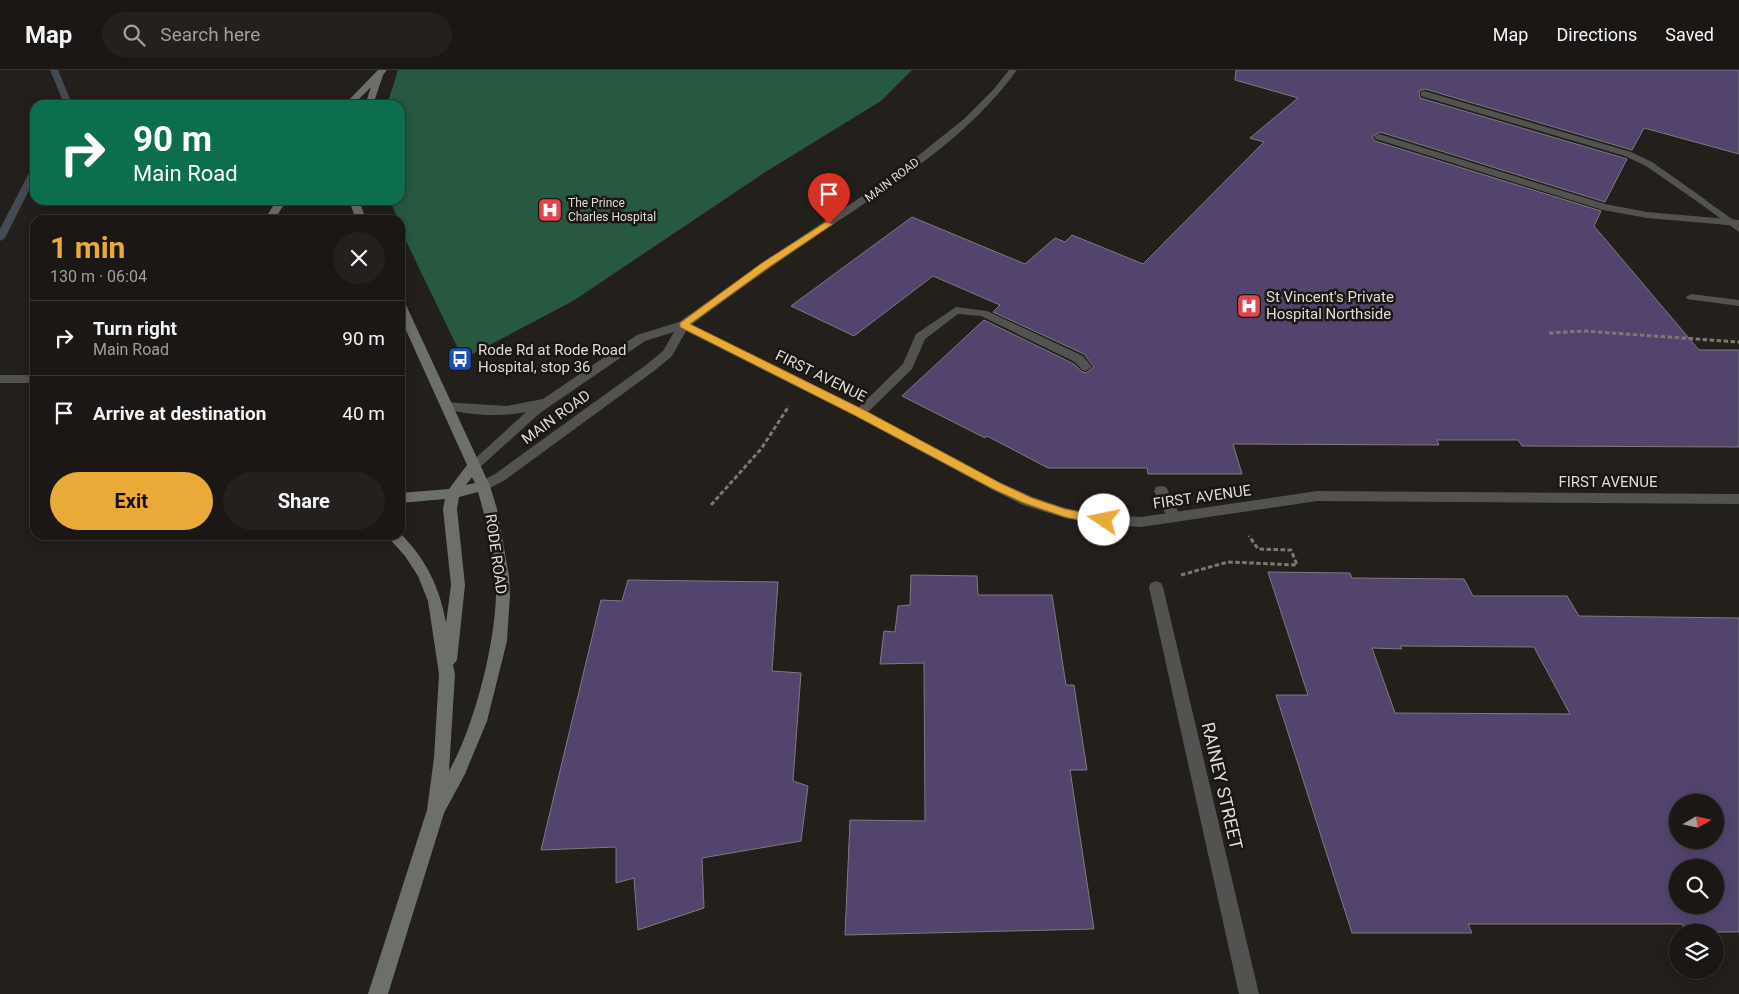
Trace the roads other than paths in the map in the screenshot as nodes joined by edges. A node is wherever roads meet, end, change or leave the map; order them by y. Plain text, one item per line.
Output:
1 (1013, 70) edge
2 (382, 72) edge
3 (1424, 94) dead end
4 (353, 100) edge
5 (371, 100) edge
6 (1379, 137) dead end
7 (1737, 225) edge
8 (1692, 297) dead end
9 (1739, 303) edge
10 (405, 316) edge
11 (683, 325) junction
12 (1086, 367) dead end
13 (0, 380) edge
14 (30, 380) edge
15 (549, 400) junction
16 (447, 405) junction
17 (860, 413) junction
18 (473, 466) junction
19 (483, 486) junction
20 (1161, 491) dead end
21 (453, 493) junction
22 (405, 498) edge
23 (1739, 500) edge
24 (1174, 517) junction
25 (399, 540) edge
26 (1156, 587) road end
27 (446, 674) junction
28 (436, 810) junction
29 (378, 994) edge
30 (1249, 994) edge

1 - 11 street, MAIN ROAD
2 - 4 main road
2 - 5 main road
3 - 7 street
6 - 7 street
8 - 9 street
10 - 16 main road, RODE ROAD
11 - 15 street, MAIN ROAD
11 - 17 street, FIRST AVENUE
11 - 19 street, MAIN ROAD
12 - 17 street
13 - 14 street
15 - 16 street
15 - 18 street, MAIN ROAD
16 - 18 main road, RODE ROAD
17 - 24 street, FIRST AVENUE
18 - 19 main road, RODE ROAD
18 - 21 main road
19 - 21 main road
19 - 28 main road, RODE ROAD
20 - 24 street
21 - 22 main road
21 - 27 main road
23 - 24 street, FIRST AVENUE
25 - 27 main road, RODE ROAD
26 - 30 street, RAINEY STREET
27 - 28 main road, RODE ROAD
28 - 29 main road, RODE ROAD

